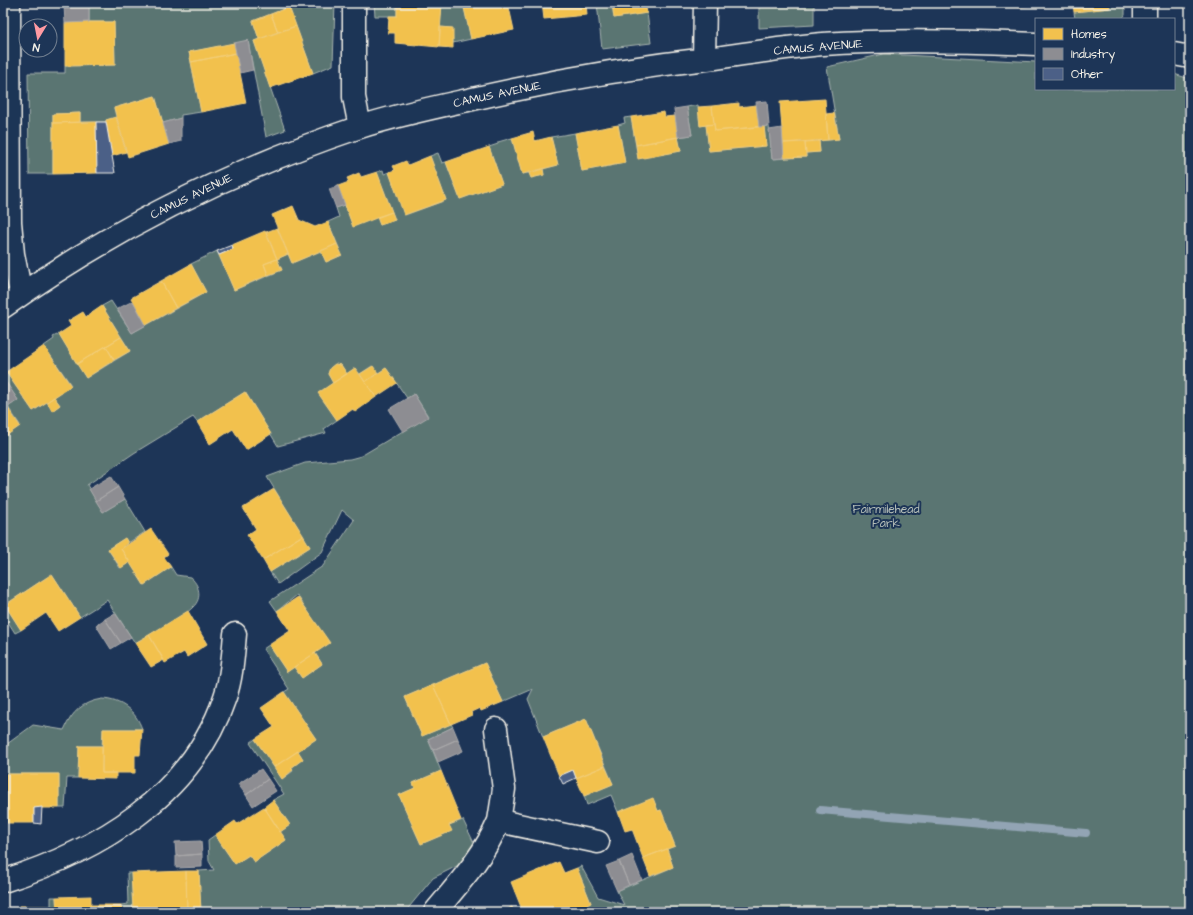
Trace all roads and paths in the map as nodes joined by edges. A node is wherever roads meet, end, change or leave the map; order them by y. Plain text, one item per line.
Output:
1 (9, 3) edge
2 (354, 3) edge
3 (705, 3) edge
4 (1145, 3) edge
5 (1145, 18) edge
6 (1035, 44) edge
7 (1175, 54) edge
8 (1190, 57) edge
9 (704, 59) junction
10 (360, 127) junction
11 (21, 294) junction
12 (3, 307) edge
13 (234, 634) dead end
14 (496, 729) dead end
15 (499, 821) junction
16 (598, 842) dead end
17 (3, 881) edge
18 (436, 912) edge

1 - 11 street
2 - 10 street
3 - 9 street
4 - 5 street
6 - 9 street, CAMUS AVENUE
7 - 8 street
9 - 10 street, CAMUS AVENUE
10 - 11 street, CAMUS AVENUE
11 - 12 street, CAMUS AVENUE
13 - 17 street
14 - 15 street
15 - 16 street
15 - 18 street

